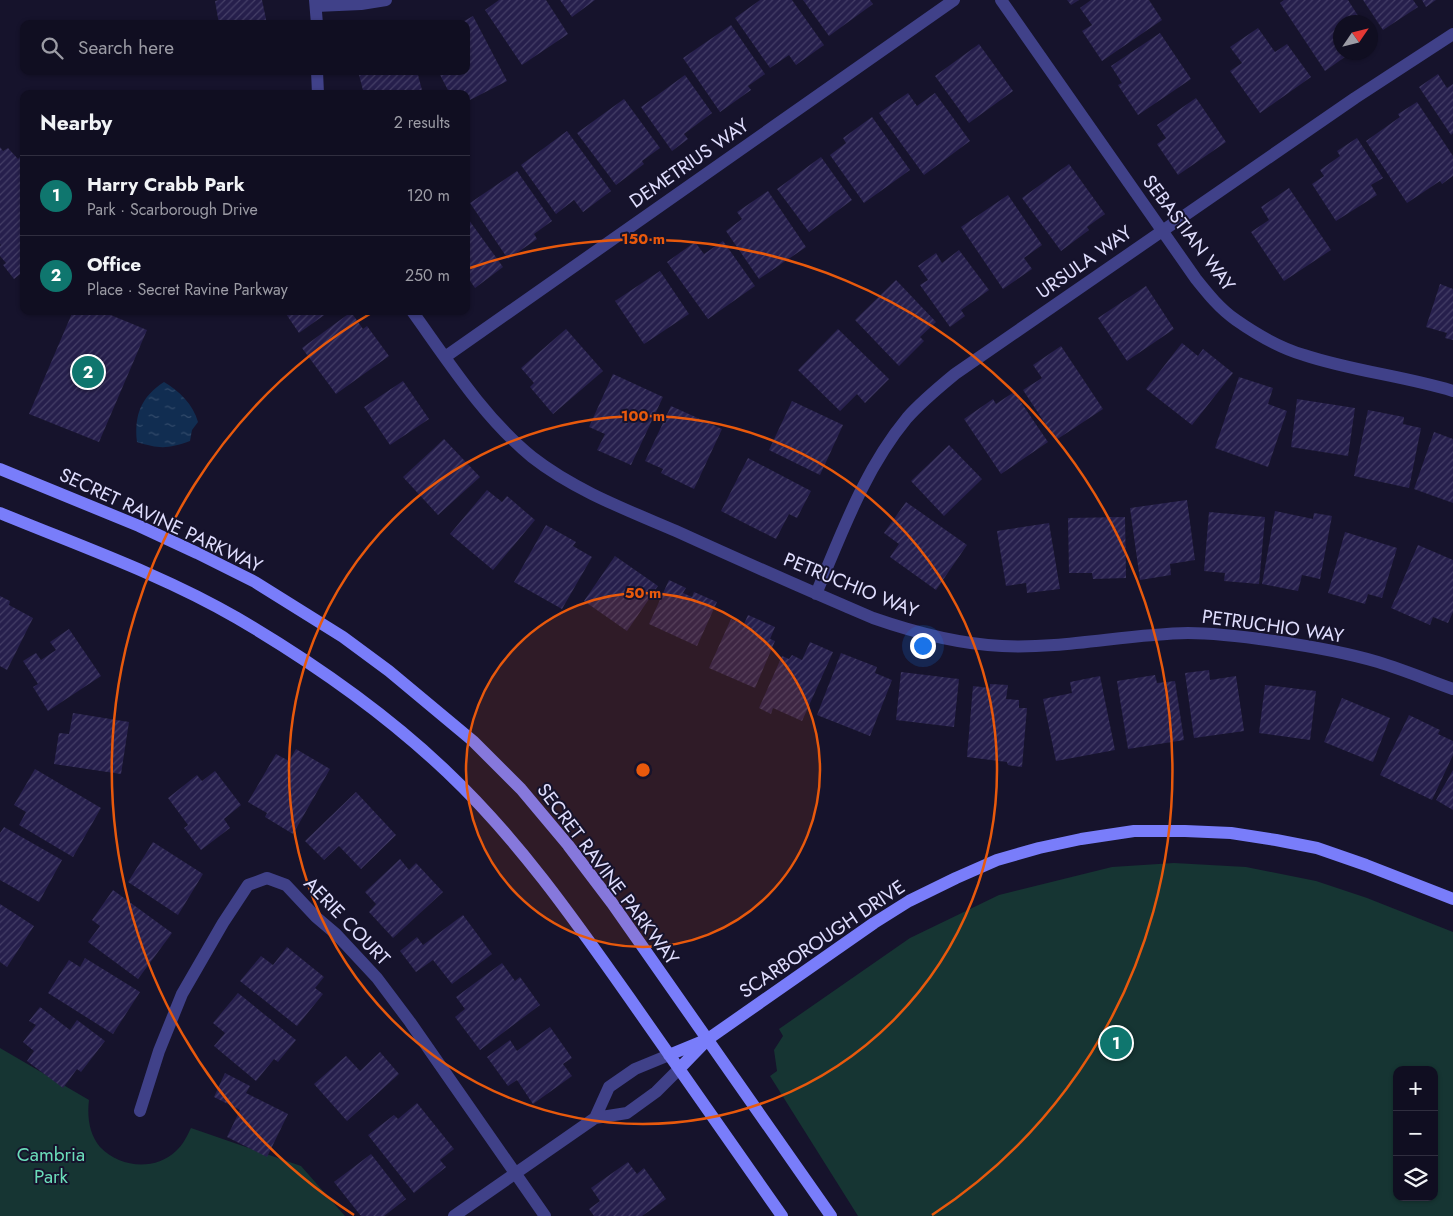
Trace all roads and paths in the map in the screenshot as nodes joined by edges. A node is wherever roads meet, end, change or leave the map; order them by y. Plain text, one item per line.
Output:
1 (386, 0) edge
2 (954, 0) edge
3 (1001, 0) edge
4 (315, 3) edge
5 (317, 20) edge
6 (1453, 34) edge
7 (317, 75) edge
8 (318, 90) edge
9 (1162, 231) junction
10 (415, 315) edge
11 (445, 357) junction
12 (1453, 391) edge
13 (0, 469) edge
14 (0, 513) edge
15 (816, 594) junction
16 (1453, 689) edge
17 (1453, 899) edge
18 (708, 1039) junction
19 (670, 1055) junction
20 (679, 1069) junction
21 (140, 1111) dead end
22 (595, 1118) junction
23 (515, 1174) junction
24 (454, 1216) edge
25 (545, 1216) edge
26 (782, 1216) edge
27 (831, 1216) edge

1 - 4 street
2 - 11 street, DEMETRIUS WAY
3 - 9 street, SEBASTIAN WAY
4 - 5 street
6 - 9 street, URSULA WAY
7 - 8 street
9 - 12 street, SEBASTIAN WAY
9 - 15 street, URSULA WAY
10 - 11 street, PETRUCHIO WAY
11 - 15 street, PETRUCHIO WAY
13 - 18 main road, SECRET RAVINE PARKWAY
14 - 19 main road
15 - 16 street, PETRUCHIO WAY
17 - 18 main road, SCARBOROUGH DRIVE
18 - 19 main road
18 - 20 main road
18 - 27 main road, SECRET RAVINE PARKWAY
19 - 20 main road
19 - 22 street
20 - 22 street
20 - 26 main road
21 - 23 street, AERIE COURT
22 - 23 street
23 - 24 street
23 - 25 street, AERIE COURT

